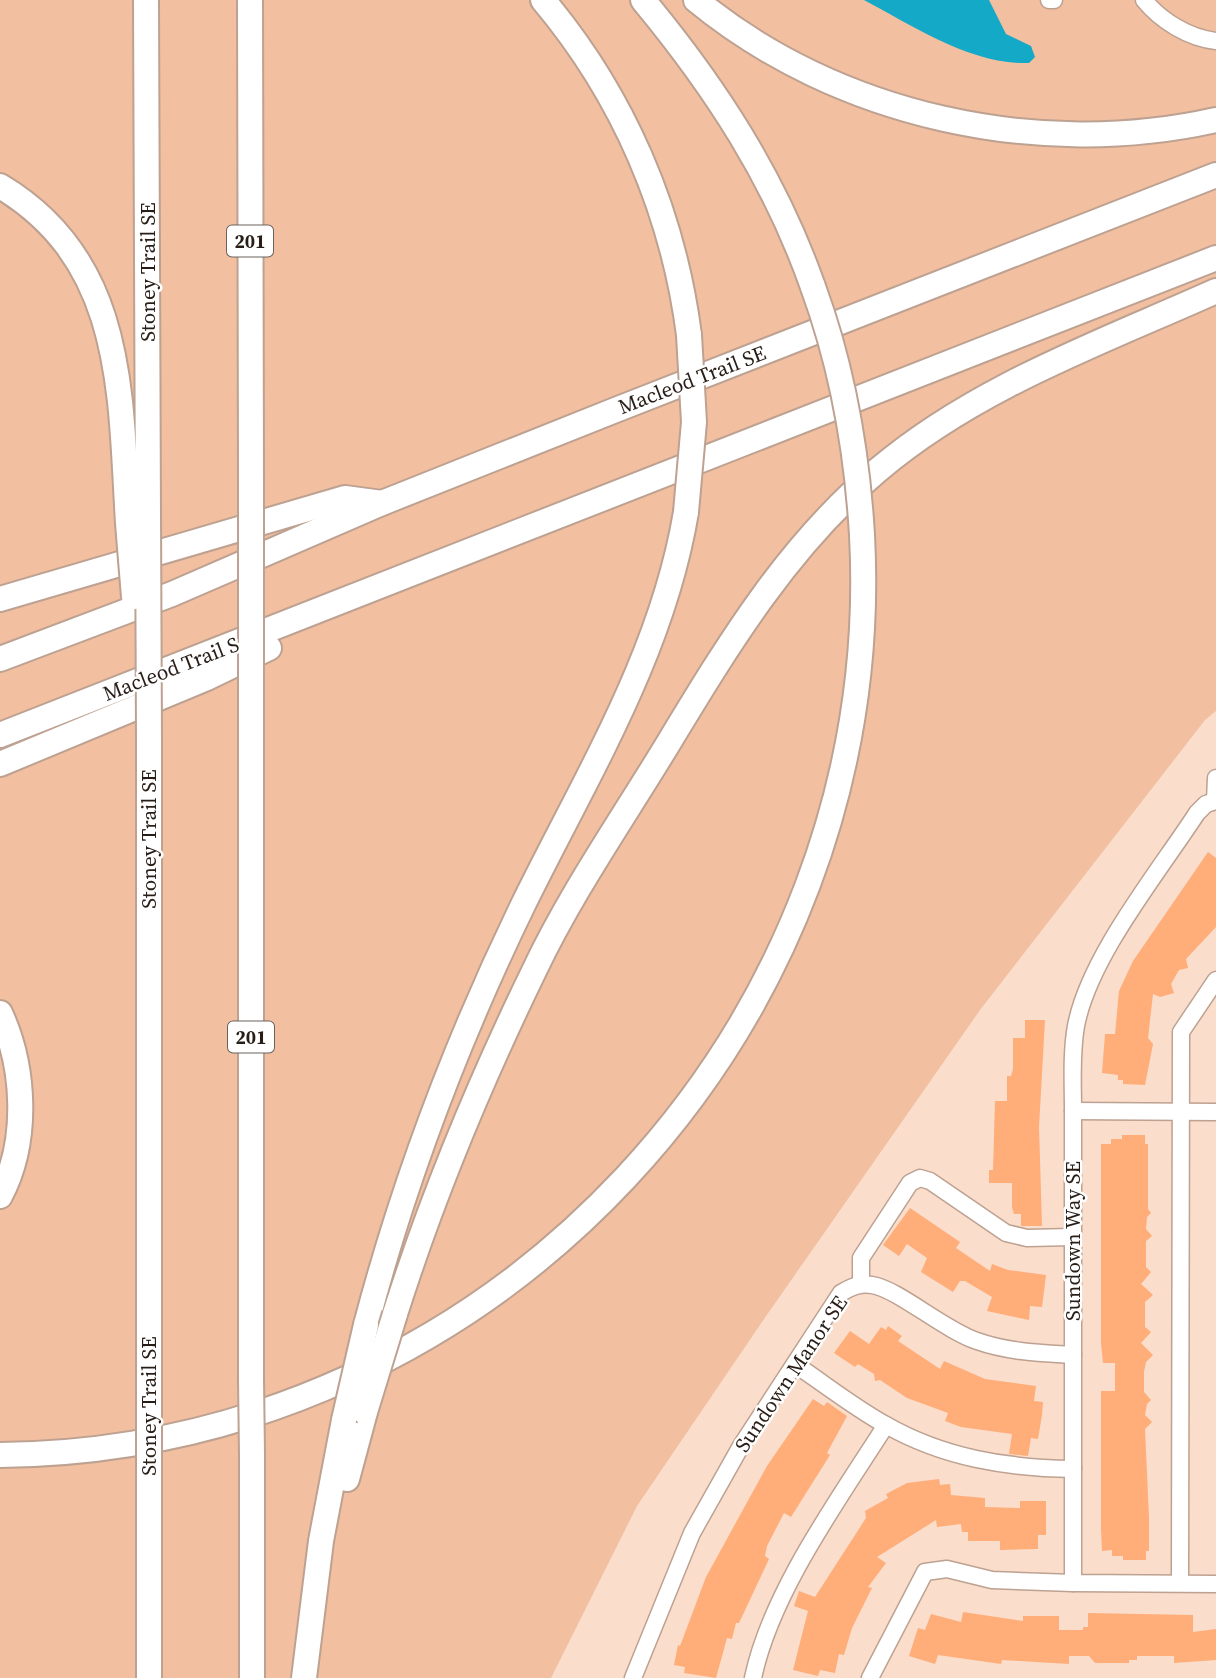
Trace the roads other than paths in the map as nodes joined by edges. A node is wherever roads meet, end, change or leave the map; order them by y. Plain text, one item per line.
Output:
1 (146, 0) edge
2 (250, 0) edge
3 (543, 0) edge
4 (643, 0) edge
5 (696, 0) edge
6 (1144, 0) edge
7 (1216, 41) edge
8 (1216, 120) edge
9 (1216, 175) edge
10 (0, 186) edge
11 (1216, 258) edge
12 (1216, 290) edge
13 (382, 503) junction
14 (138, 519) junction
15 (0, 600) edge
16 (342, 602) junction
17 (0, 659) edge
18 (0, 735) edge
19 (0, 764) edge
20 (1216, 778) edge
21 (1216, 801) edge
22 (1216, 980) edge
23 (0, 1013) edge
24 (1073, 1111) junction
25 (1180, 1112) junction
26 (1216, 1112) edge
27 (0, 1196) edge
28 (1073, 1237) junction
29 (861, 1284) junction
30 (1073, 1355) junction
31 (796, 1365) junction
32 (354, 1416) junction
33 (886, 1425) junction
34 (0, 1455) edge
35 (1073, 1469) junction
36 (1073, 1583) junction
37 (1180, 1583) junction
38 (1216, 1584) edge
39 (149, 1678) edge
40 (252, 1678) edge
41 (304, 1678) edge
42 (633, 1678) edge
43 (753, 1678) edge
44 (870, 1678) edge

1 - 14 highway, Stoney Trail SE
2 - 40 highway, 201, bridge
3 - 32 highway, bridge
4 - 34 highway, bridge
5 - 8 highway
6 - 7 street
9 - 13 highway, Macleod Trail SE
10 - 14 highway
11 - 16 highway
12 - 32 highway, bridge
13 - 15 highway
13 - 17 highway, Macleod Trail SE
14 - 39 highway, Stoney Trail SE, bridge
16 - 18 highway, Macleod Trail S
16 - 19 highway
20 - 21 street
21 - 24 street, Sundown Way SE
22 - 25 street
23 - 27 highway
24 - 25 street
24 - 28 street, Sundown Way SE
25 - 26 street
25 - 37 street
28 - 29 street
28 - 30 street, Sundown Way SE
29 - 30 street, Sundown Manor SE
29 - 31 street, Sundown Manor SE
30 - 35 street, Sundown Way SE
31 - 33 street
31 - 42 street, Sundown Manor SE
32 - 41 highway
33 - 35 street
33 - 43 street
35 - 36 street, Sundown Way SE
36 - 37 street
36 - 44 street
37 - 38 street

